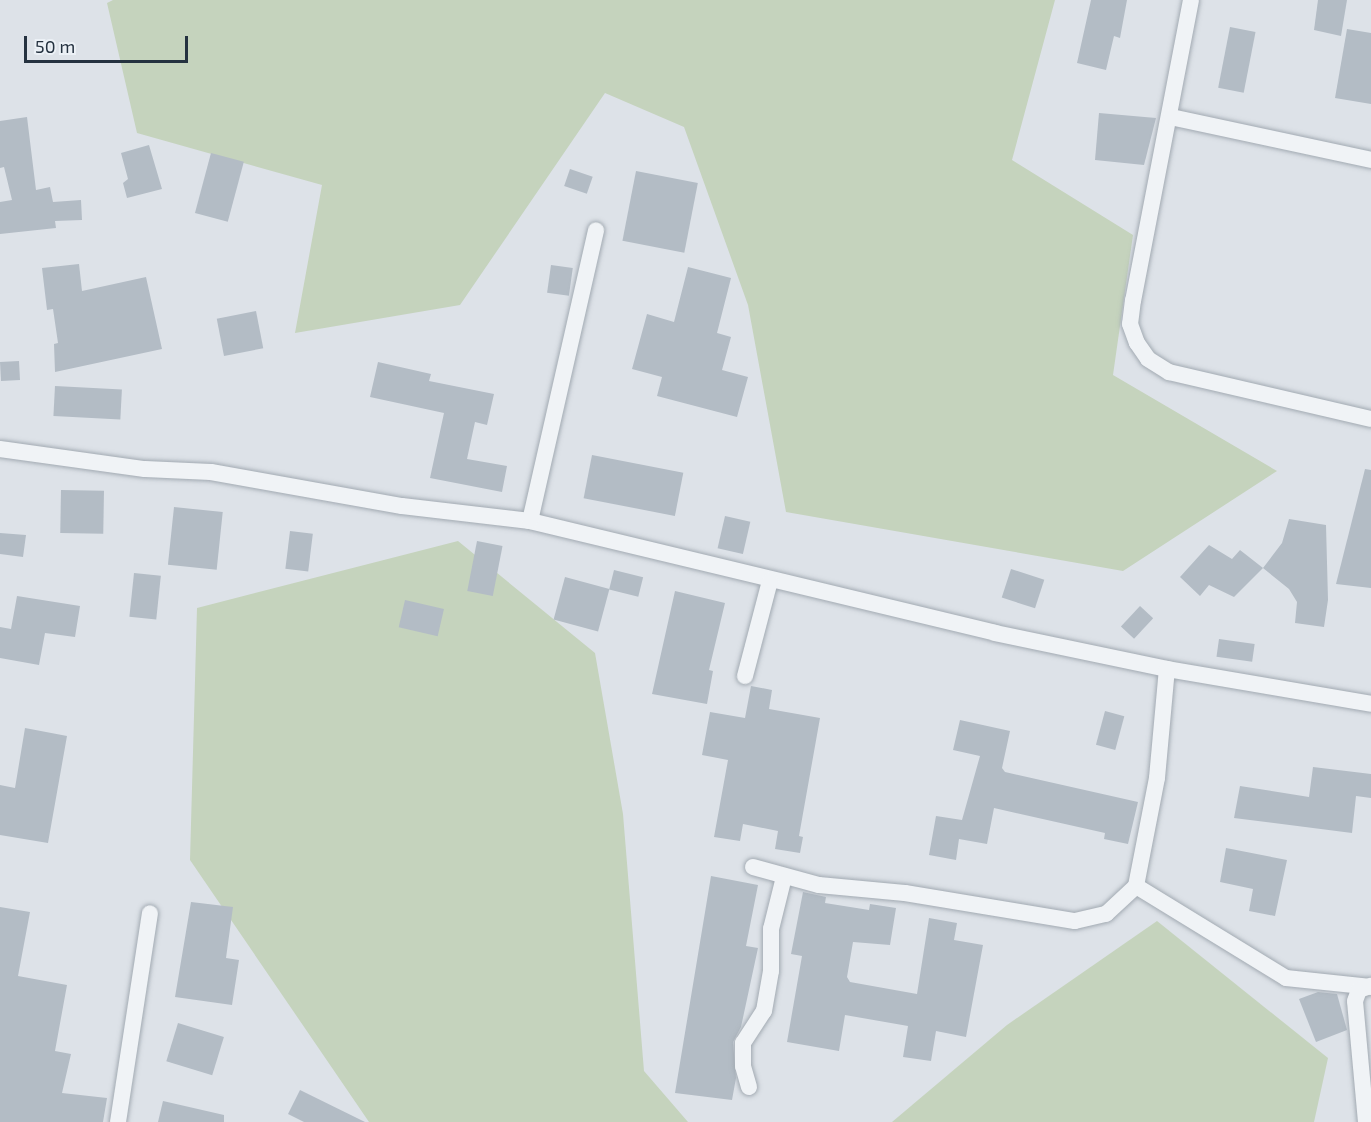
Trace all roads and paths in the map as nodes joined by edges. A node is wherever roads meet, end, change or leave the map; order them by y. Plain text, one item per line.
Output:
1 (1191, 0) edge
2 (1171, 117) junction
3 (1371, 160) edge
4 (596, 230) dead end
5 (1371, 419) edge
6 (0, 449) edge
7 (530, 520) junction
8 (770, 581) junction
9 (1167, 669) junction
10 (745, 676) dead end
11 (1371, 704) edge
12 (753, 867) dead end
13 (784, 877) junction
14 (1136, 886) junction
15 (150, 913) dead end
16 (1370, 986) edge
17 (749, 1087) dead end
18 (118, 1122) edge
19 (1366, 1122) edge

1 - 2 street
2 - 3 street
2 - 5 street
4 - 7 street
6 - 7 street
7 - 8 street
8 - 9 street
8 - 10 street
9 - 11 street
9 - 14 street
12 - 13 street
13 - 14 street
13 - 17 street
14 - 16 street
15 - 18 street
16 - 19 street

